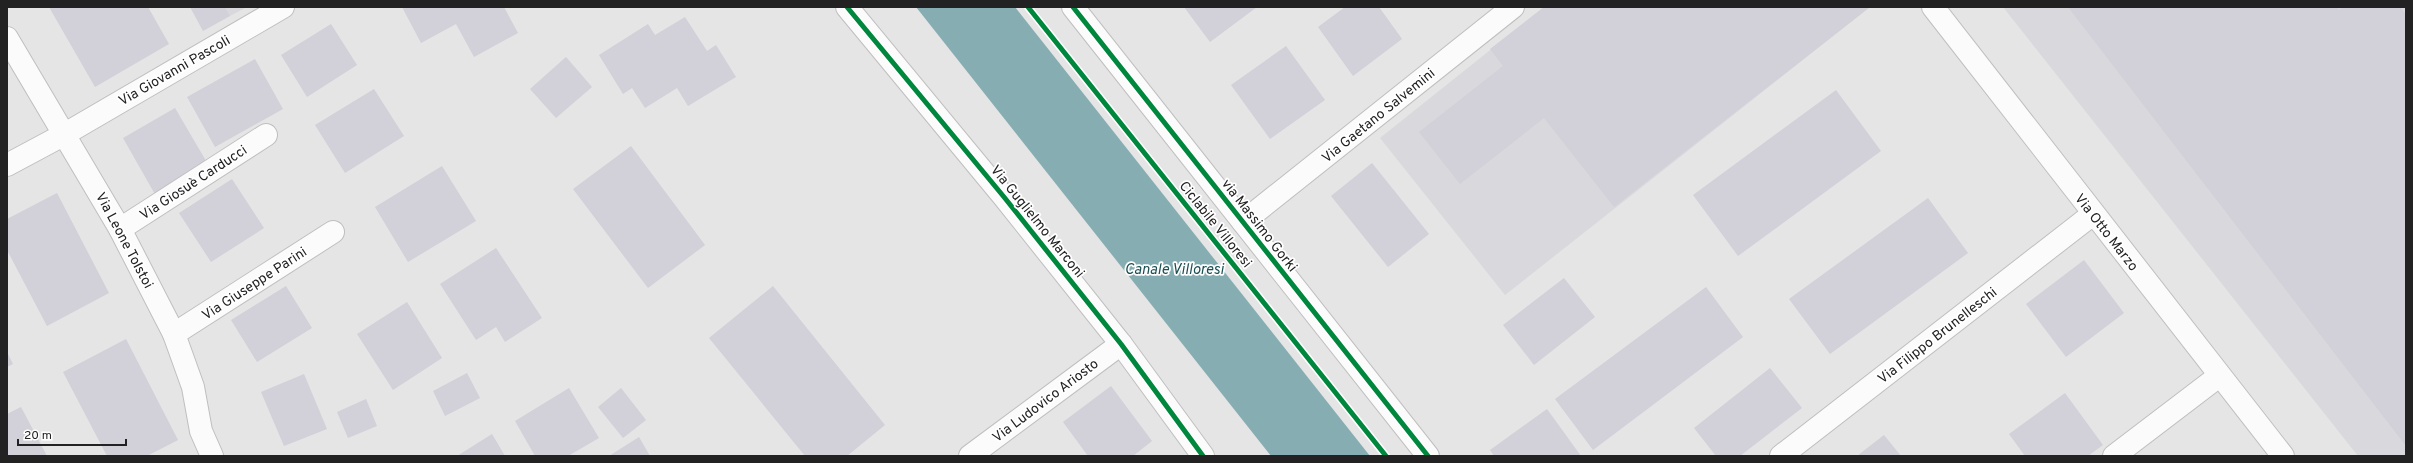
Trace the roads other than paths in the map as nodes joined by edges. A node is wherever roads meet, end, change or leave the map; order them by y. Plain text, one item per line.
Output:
1 (283, 7) edge
2 (847, 7) edge
3 (1073, 7) edge
4 (1513, 7) edge
5 (1933, 7) edge
6 (7, 38) edge
7 (66, 134) junction
8 (266, 135) dead end
9 (7, 166) edge
10 (2093, 214) junction
11 (1243, 222) junction
12 (120, 229) junction
13 (333, 232) dead end
14 (174, 334) junction
15 (1121, 344) junction
16 (2219, 376) junction
17 (212, 456) edge
18 (970, 456) edge
19 (1203, 456) edge
20 (1428, 456) edge
21 (1781, 456) edge
22 (2114, 456) edge
23 (2283, 456) edge

1 - 7 street, Via Giovanni Pascoli
2 - 15 street, Via Guglielmo Marconi
3 - 11 street, via Massimo Gorki
4 - 11 street, Via Gaetano Salvemini
5 - 10 street, Via Otto Marzo
6 - 7 street, Via Leone Tolstoi
7 - 9 street, Via Giovanni Pascoli
7 - 12 street, Via Leone Tolstoi
8 - 12 street, Via Giosuè Carducci
10 - 16 street, Via Otto Marzo
10 - 21 street, Via Filippo Brunelleschi
11 - 20 street, via Massimo Gorki
12 - 14 street, Via Leone Tolstoi
13 - 14 street, Via Giuseppe Parini
14 - 17 street, Via Leone Tolstoi
15 - 18 street, Via Ludovico Ariosto
15 - 19 street, Via Guglielmo Marconi
16 - 22 street
16 - 23 street, Via Otto Marzo

